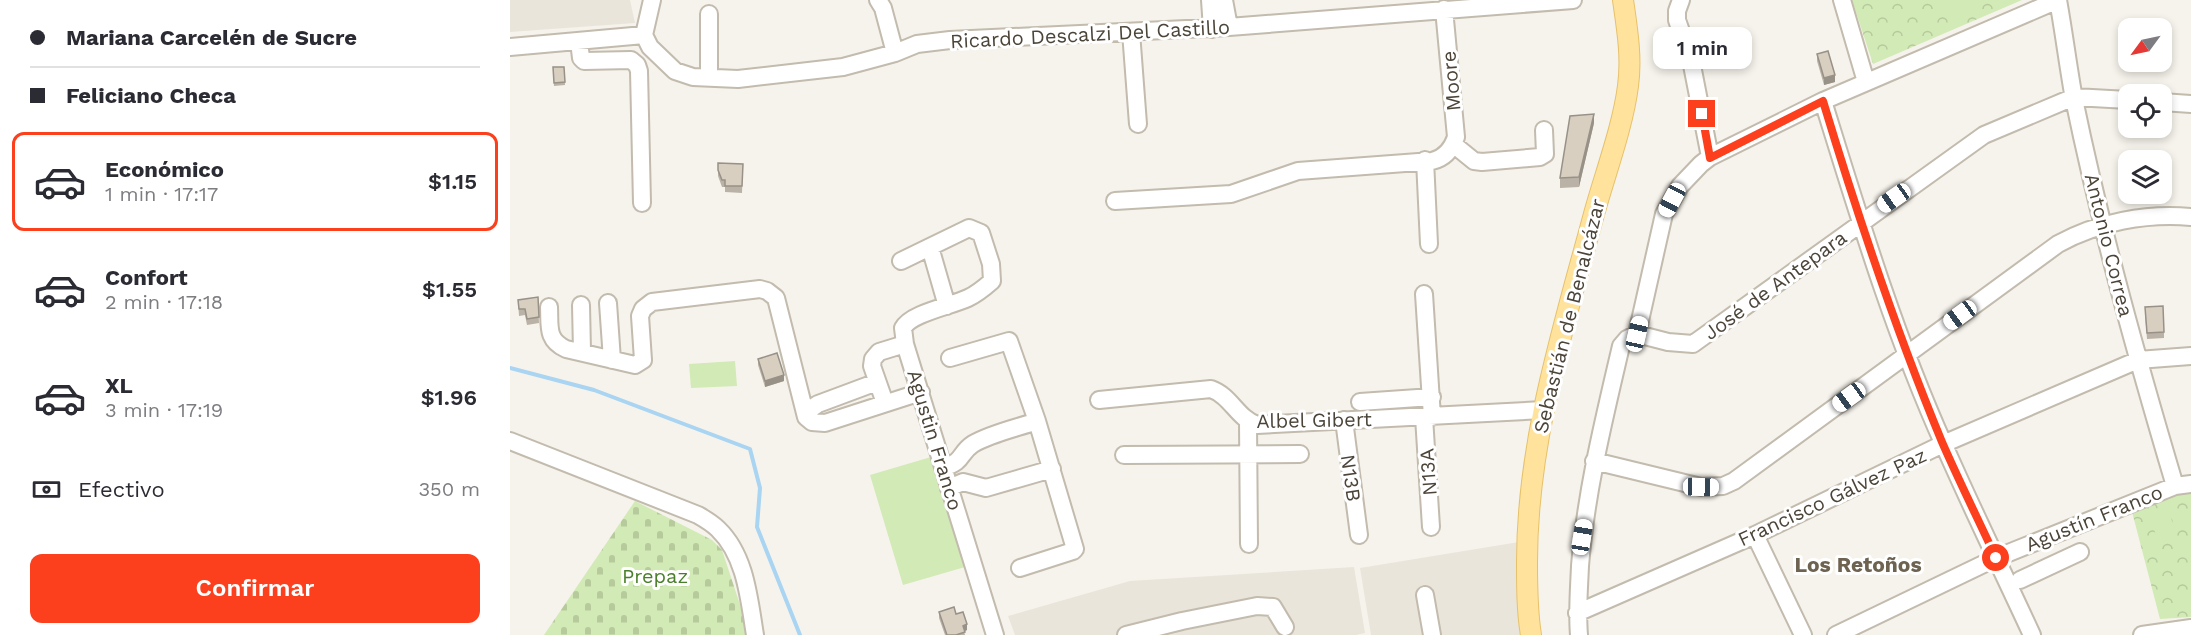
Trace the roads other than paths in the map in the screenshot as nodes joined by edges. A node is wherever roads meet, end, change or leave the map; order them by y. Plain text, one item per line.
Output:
1 (652, 0) edge
2 (878, 0) edge
3 (1210, 0) edge
4 (1224, 0) edge
5 (1573, 0) edge
6 (1623, 0) edge
7 (1681, 0) edge
8 (1842, 0) edge
9 (2058, 0) edge
10 (1538, 1) edge
11 (1453, 6) edge
12 (709, 14) dead end
13 (646, 27) junction
14 (1229, 27) junction
15 (1212, 28) junction
16 (1131, 32) junction
17 (579, 41) junction
18 (510, 47) edge
19 (895, 53) junction
20 (709, 78) junction
21 (1866, 82) junction
22 (2074, 97) junction
23 (2118, 99) edge
24 (1823, 101) junction
25 (2172, 103) edge
26 (2191, 104) edge
27 (1138, 124) dead end
28 (1544, 130) dead end
29 (1451, 148) junction
30 (1710, 158) junction
31 (1425, 160) junction
32 (1115, 201) dead end
33 (642, 203) dead end
34 (2191, 218) edge
35 (1860, 222) junction
36 (2103, 226) junction
37 (1429, 244) dead end
38 (930, 247) junction
39 (902, 261) dead end
40 (1424, 294) dead end
41 (608, 303) dead end
42 (581, 305) dead end
43 (947, 306) junction
44 (549, 307) dead end
45 (1637, 334) junction
46 (905, 344) junction
47 (582, 351) junction
48 (1907, 354) junction
49 (2191, 356) edge
50 (950, 358) dead end
51 (612, 360) junction
52 (2138, 360) junction
53 (877, 382) junction
54 (921, 392) junction
55 (1432, 397) junction
56 (1099, 400) dead end
57 (1360, 402) dead end
58 (885, 403) junction
59 (1543, 410) junction
60 (806, 417) junction
61 (1428, 417) junction
62 (1344, 420) junction
63 (1037, 422) junction
64 (1248, 422) junction
65 (510, 441) edge
66 (1943, 444) junction
67 (1248, 453) junction
68 (1300, 454) dead end
69 (1124, 455) dead end
70 (1594, 461) junction
71 (944, 466) junction
72 (1052, 469) junction
73 (2183, 485) edge
74 (949, 488) junction
75 (1431, 528) dead end
76 (1359, 535) dead end
77 (1755, 535) junction
78 (2042, 540) junction
79 (1249, 544) dead end
80 (2080, 552) dead end
81 (1996, 558) junction
82 (2051, 565) junction
83 (1020, 568) dead end
84 (2020, 580) dead end
85 (1425, 596) dead end
86 (1577, 613) junction
87 (1285, 627) dead end
88 (2191, 628) edge
89 (755, 635) edge
90 (995, 635) edge
91 (1126, 635) edge
92 (1432, 635) edge
93 (1531, 635) edge
94 (1579, 635) edge
95 (1803, 635) edge
96 (1836, 635) edge
97 (2032, 635) edge
98 (2142, 635) edge

1 - 13 street
2 - 19 street
3 - 15 street
4 - 14 street
5 - 10 street, Ricardo Descalzi Del Castillo
6 - 59 main road, Sebastián de Benalcázar
7 - 30 street
8 - 21 street
9 - 21 street
9 - 22 street, Antonio Correa
10 - 11 street, Ricardo Descalzi Del Castillo
11 - 14 street, Ricardo Descalzi Del Castillo
11 - 29 street, Moore
12 - 20 street
13 - 17 street
13 - 20 street, Ricardo Descalzi Del Castillo
14 - 15 street, Ricardo Descalzi Del Castillo
15 - 16 street, Ricardo Descalzi Del Castillo
16 - 19 street, Ricardo Descalzi Del Castillo
16 - 27 street
17 - 18 street
17 - 33 street
19 - 20 street, Ricardo Descalzi Del Castillo
21 - 24 street
22 - 23 street, José de Antepara
22 - 35 street, José de Antepara
22 - 36 street, Antonio Correa
24 - 30 street
24 - 35 street
25 - 26 street
28 - 29 street
29 - 31 street
30 - 45 street
31 - 32 street
31 - 37 street
34 - 36 street
35 - 45 street, José de Antepara
35 - 48 street
36 - 48 street
36 - 52 street, Antonio Correa
38 - 39 street
38 - 43 street
38 - 43 street, Agustin Franco
40 - 55 street, N13A
41 - 51 street
42 - 47 street
43 - 46 street, Agustin Franco
44 - 47 street
45 - 70 street
46 - 53 street
46 - 54 street, Agustin Franco
47 - 51 street
48 - 66 street
48 - 70 street
49 - 52 street, Francisco Gálvez Paz
50 - 63 street
51 - 60 street
52 - 66 street, Francisco Gálvez Paz
52 - 73 street, Antonio Correa
53 - 58 street
53 - 60 street
54 - 58 street
54 - 71 street, Agustin Franco
55 - 57 street
55 - 61 street, N13A
56 - 64 street, Albel Gibert
58 - 60 street
59 - 61 street, Albel Gibert
59 - 93 main road, Sebastián de Benalcázar
61 - 62 street, Albel Gibert
61 - 75 street, N13A
62 - 64 street, Albel Gibert
62 - 76 street, N13B
63 - 71 street
63 - 72 street
64 - 67 street
65 - 89 street
66 - 77 street, Francisco Gálvez Paz
66 - 81 street
67 - 68 street
67 - 69 street
67 - 79 street
70 - 86 street
71 - 74 street, Agustin Franco
72 - 74 street
72 - 83 street
73 - 78 street, Agustín Franco
74 - 90 street, Agustin Franco
77 - 86 street, Francisco Gálvez Paz
77 - 95 street
78 - 81 street, Agustín Franco
78 - 82 street
80 - 82 street
81 - 96 street, Agustín Franco
81 - 97 street
82 - 84 street
85 - 92 street
86 - 94 street
87 - 91 street
88 - 98 street

